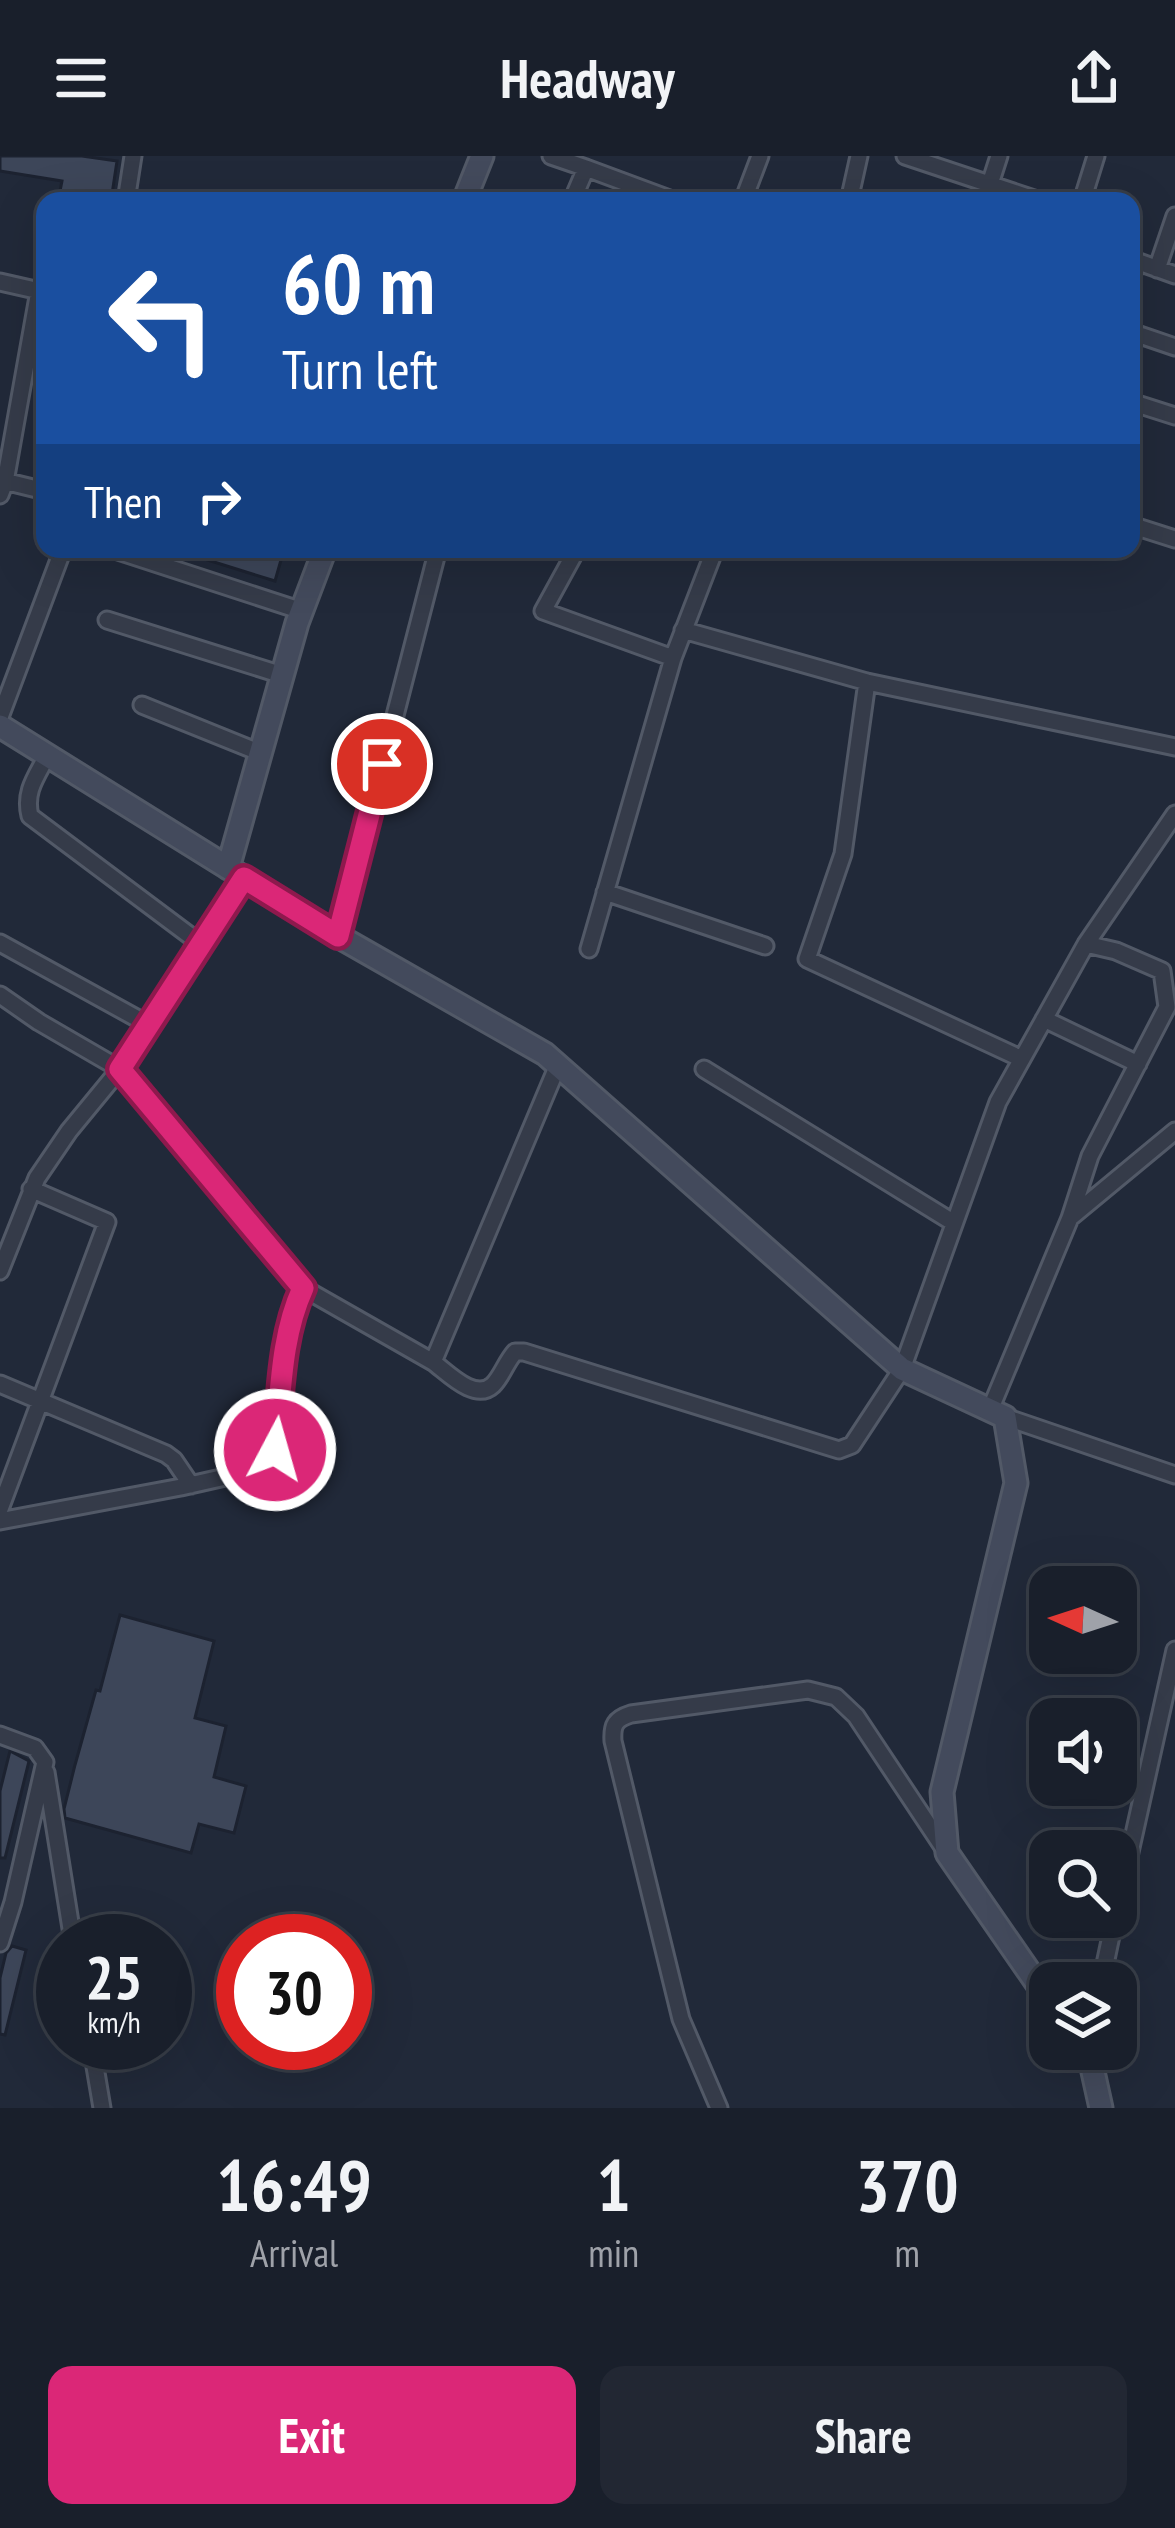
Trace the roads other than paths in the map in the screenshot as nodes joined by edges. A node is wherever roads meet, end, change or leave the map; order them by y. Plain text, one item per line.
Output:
1 (133, 156) edge
2 (482, 156) edge
3 (550, 156) edge
4 (760, 156) edge
5 (859, 156) edge
6 (905, 156) edge
7 (999, 156) edge
8 (1096, 156) edge
9 (586, 168) junction
10 (990, 184) junction
11 (127, 192) edge
12 (468, 192) edge
13 (576, 192) edge
14 (650, 192) edge
15 (746, 192) edge
16 (851, 192) edge
17 (1014, 192) edge
18 (1085, 192) edge
19 (1175, 215) edge
20 (1140, 263) edge
21 (1157, 269) junction
22 (1175, 275) edge
23 (0, 282) edge
24 (36, 290) edge
25 (36, 320) edge
26 (1140, 335) edge
27 (1175, 347) edge
28 (1140, 404) edge
29 (1175, 416) edge
30 (2, 486) edge
31 (36, 490) edge
32 (1140, 528) edge
33 (1175, 539) edge
34 (59, 558) edge
35 (140, 558) edge
36 (322, 558) edge
37 (436, 558) edge
38 (573, 558) edge
39 (712, 558) edge
40 (302, 611) junction
41 (107, 620) dead end
42 (683, 630) junction
43 (673, 658) junction
44 (283, 675) junction
45 (867, 682) junction
46 (142, 705) dead end
47 (0, 717) edge
48 (0, 726) edge
49 (1175, 747) edge
50 (261, 753) junction
51 (47, 756) junction
52 (1175, 814) edge
53 (236, 873) junction
54 (605, 892) junction
55 (338, 936) junction
56 (0, 943) edge
57 (201, 944) junction
58 (1086, 944) junction
59 (765, 946) dead end
60 (590, 949) dead end
61 (0, 995) edge
62 (1044, 1018) junction
63 (149, 1025) junction
64 (1022, 1059) junction
65 (1138, 1064) junction
66 (558, 1066) junction
67 (120, 1069) junction
68 (704, 1069) dead end
69 (1175, 1131) edge
70 (31, 1190) junction
71 (1070, 1218) junction
72 (954, 1222) junction
73 (0, 1271) edge
74 (303, 1288) junction
75 (434, 1362) junction
76 (902, 1369) junction
77 (0, 1384) edge
78 (39, 1401) junction
79 (997, 1414) junction
80 (1175, 1475) edge
81 (190, 1485) junction
82 (0, 1509) edge
83 (0, 1521) edge
84 (1175, 1650) edge
85 (0, 1735) edge
86 (45, 1762) junction
87 (1135, 1830) edge
88 (947, 1852) junction
89 (69, 1914) edge
90 (0, 1942) edge
91 (1029, 1971) edge
92 (96, 2070) edge
93 (1093, 2070) edge
94 (102, 2108) edge
95 (719, 2108) edge
96 (1101, 2108) edge

1 - 11 street
2 - 12 street
3 - 9 street
4 - 15 street
5 - 16 street
6 - 10 street
7 - 10 street
8 - 18 street
9 - 13 street
9 - 14 street
10 - 17 street
19 - 21 street
20 - 21 street
21 - 22 street
23 - 24 street
25 - 30 street
26 - 27 street
28 - 29 street
30 - 31 street
32 - 33 street
34 - 47 street
35 - 40 street
36 - 40 street
37 - 55 street
38 - 43 street
39 - 42 street
40 - 44 street
41 - 44 street
42 - 43 street
42 - 45 street
43 - 54 street
44 - 50 street
45 - 49 street
45 - 64 street
46 - 50 street
48 - 51 street
50 - 53 street
51 - 53 street
51 - 57 street
52 - 58 street
53 - 55 street
53 - 57 street
54 - 59 street
54 - 60 street
55 - 66 street
56 - 63 street
57 - 63 street
58 - 62 street
58 - 65 street
61 - 67 street
62 - 64 street
62 - 65 street
63 - 67 street
64 - 72 street
65 - 71 street
66 - 75 street
66 - 76 street
67 - 70 street
67 - 74 street
68 - 72 street
69 - 71 street
70 - 73 street
70 - 78 street
71 - 79 street
72 - 76 street
74 - 75 street
74 - 81 street
75 - 76 street
76 - 79 street
77 - 78 street
78 - 81 street
78 - 82 street
79 - 80 street
79 - 88 street
81 - 83 street
84 - 87 street
85 - 86 street
86 - 89 street
86 - 90 street
88 - 91 street
88 - 95 street
92 - 94 street
93 - 96 street

